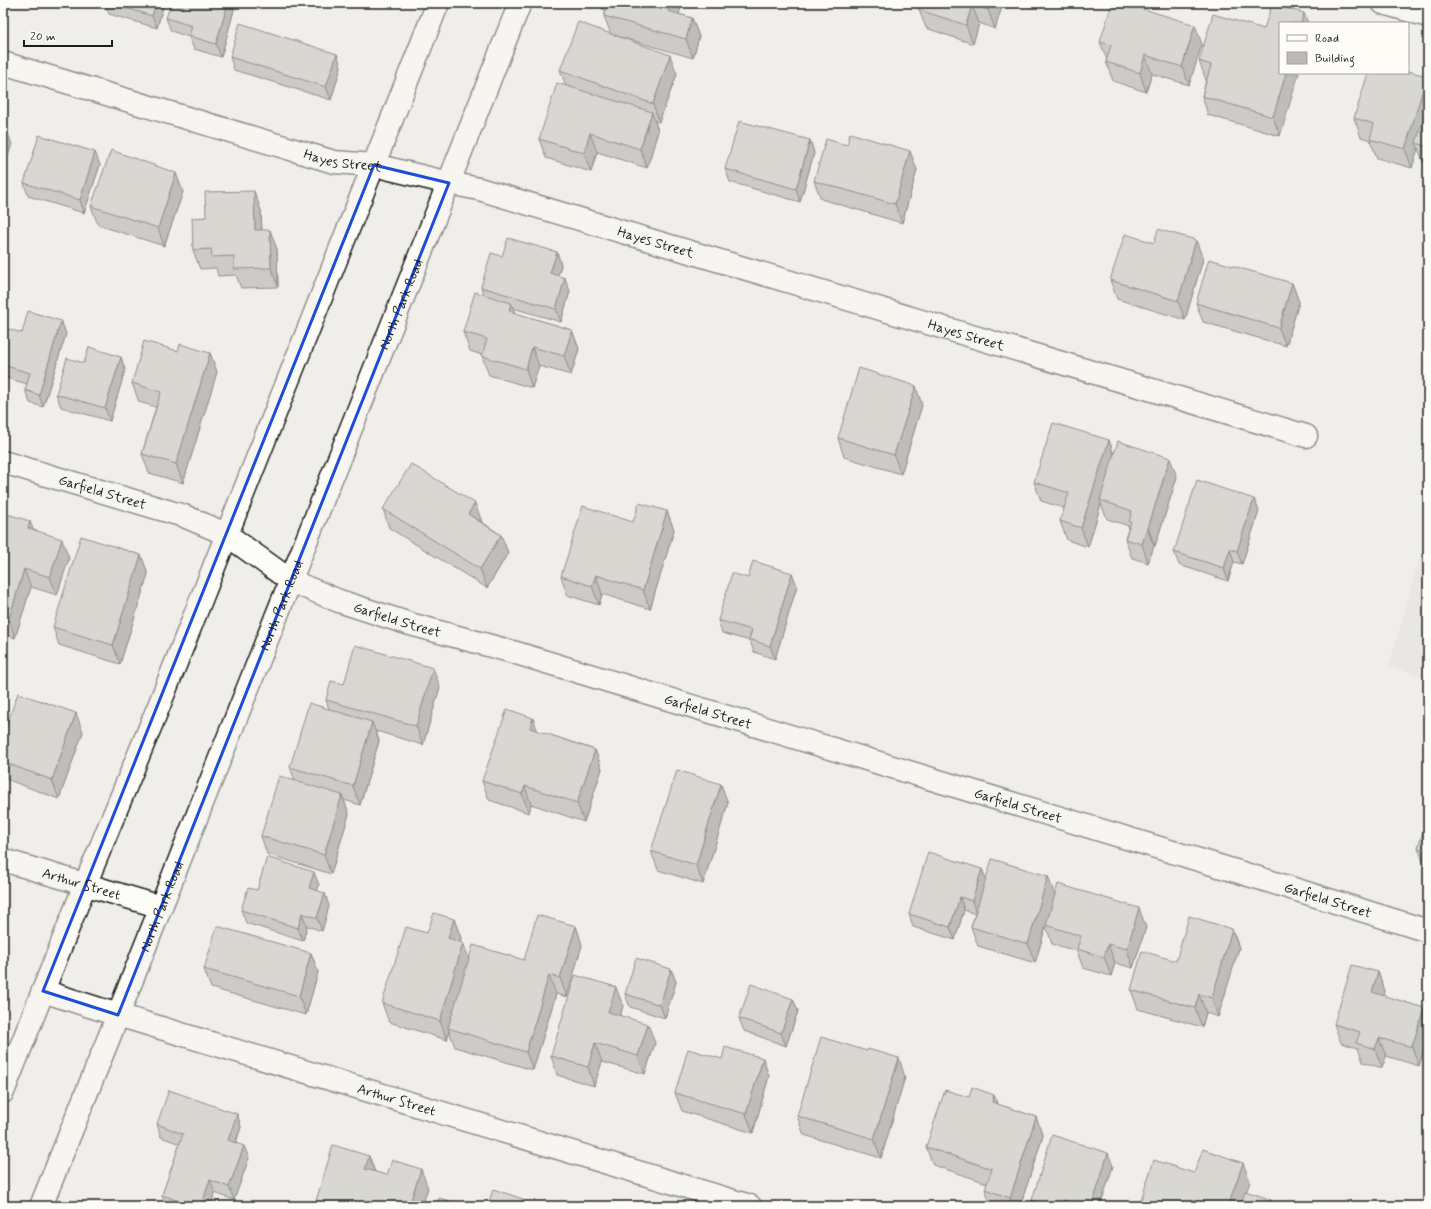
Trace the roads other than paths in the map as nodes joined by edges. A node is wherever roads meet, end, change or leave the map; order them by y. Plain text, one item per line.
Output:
1 (438, 3) edge
2 (520, 3) edge
3 (1383, 3) edge
4 (1428, 16) edge
5 (3, 63) edge
6 (374, 165) junction
7 (449, 183) junction
8 (1306, 436) dead end
9 (3, 462) edge
10 (226, 534) junction
11 (291, 581) junction
12 (3, 860) edge
13 (85, 885) junction
14 (161, 907) junction
15 (1428, 931) edge
16 (43, 991) junction
17 (118, 1015) junction
18 (3, 1092) edge
19 (40, 1206) edge
20 (750, 1206) edge

1 - 6 street
2 - 7 street, North Park Road
3 - 4 street
5 - 6 street, Hayes Street
6 - 7 street, Hayes Street
6 - 10 street
7 - 8 street, Hayes Street
7 - 11 street, North Park Road
9 - 10 street, Garfield Street
10 - 11 street, Garfield Street
10 - 13 street
11 - 14 street, North Park Road
11 - 15 street, Garfield Street
12 - 13 street, Arthur Street
13 - 14 street, Arthur Street
13 - 16 street
14 - 17 street, North Park Road
16 - 17 street, Arthur Street
16 - 18 street
17 - 19 street, North Park Road
17 - 20 street, Arthur Street

